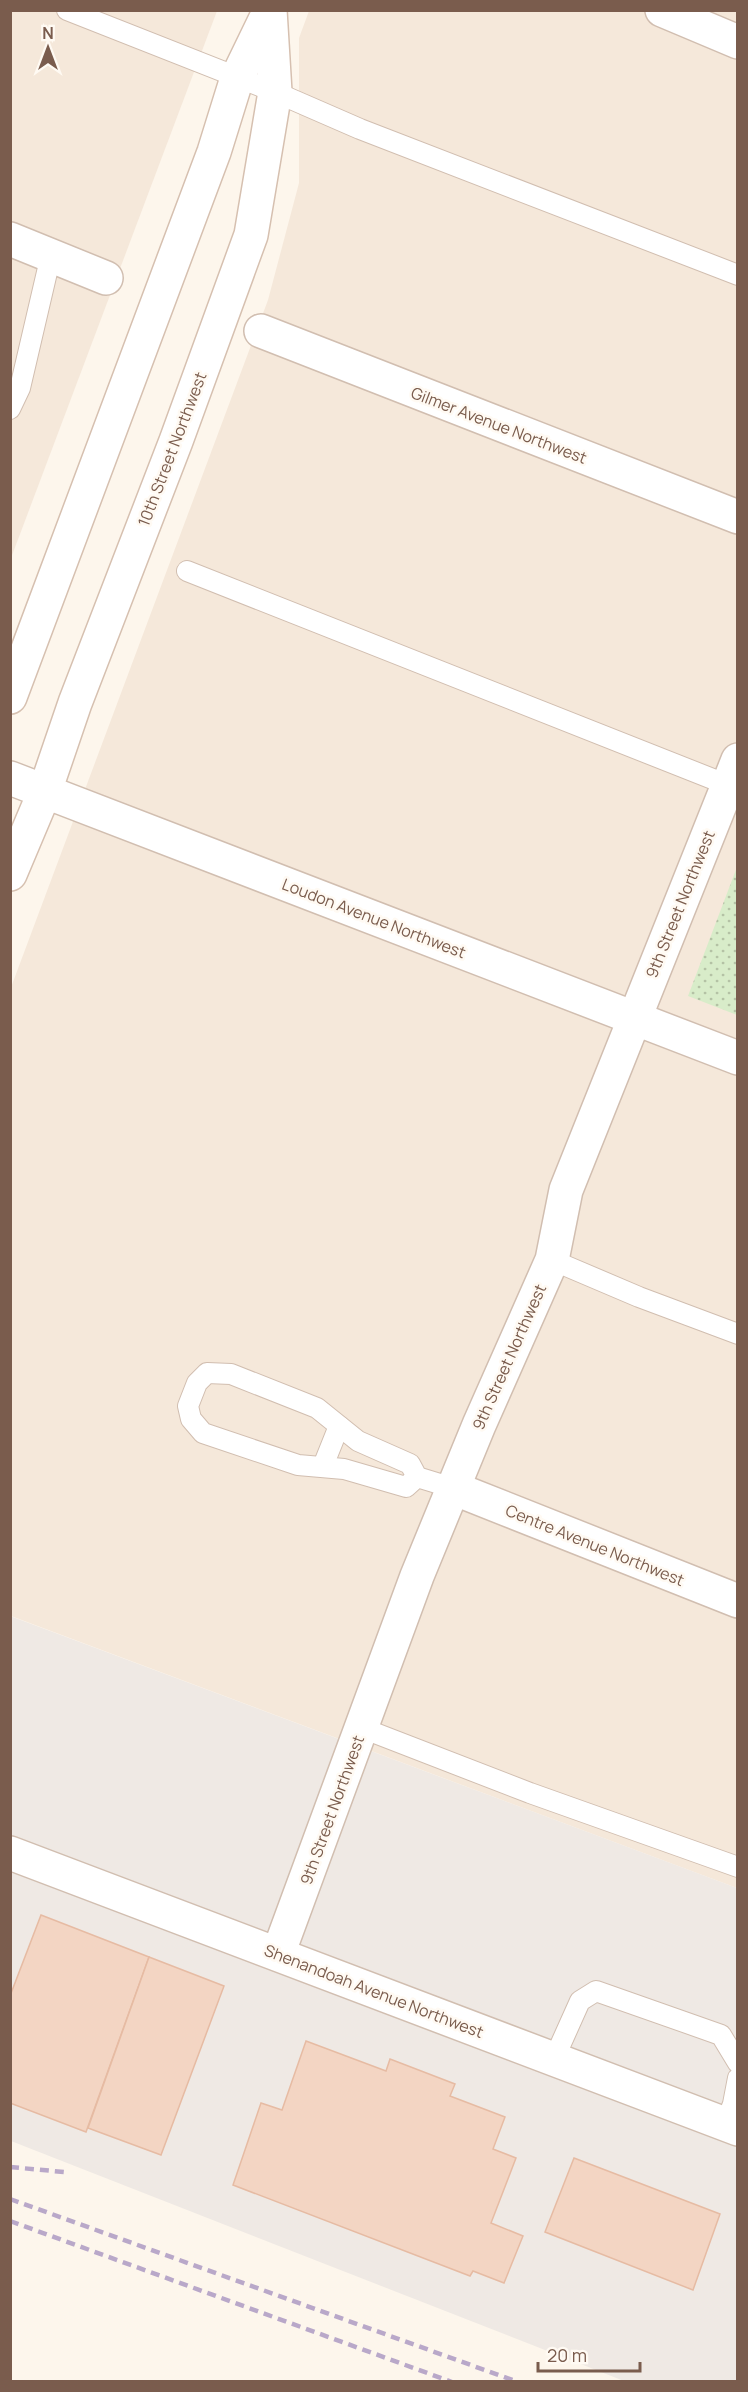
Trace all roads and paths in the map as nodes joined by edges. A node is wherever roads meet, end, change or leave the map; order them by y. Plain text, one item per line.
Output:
1 (67, 10) edge
2 (270, 10) edge
3 (662, 10) edge
4 (738, 42) edge
5 (237, 78) junction
6 (274, 93) junction
7 (10, 239) edge
8 (51, 255) junction
9 (738, 275) edge
10 (106, 278) dead end
11 (261, 332) dead end
12 (10, 409) edge
13 (738, 518) edge
14 (188, 571) dead end
15 (10, 697) edge
16 (10, 778) edge
17 (734, 778) edge
18 (45, 791) junction
19 (10, 874) edge
20 (633, 1018) junction
21 (738, 1058) edge
22 (552, 1260) junction
23 (738, 1334) edge
24 (339, 1426) junction
25 (323, 1466) junction
26 (417, 1477) junction
27 (453, 1488) junction
28 (738, 1600) edge
29 (362, 1728) junction
30 (10, 1853) edge
31 (738, 1867) edge
32 (278, 1954) junction
33 (554, 2059) junction
34 (738, 2063) edge
35 (738, 2078) edge
36 (731, 2127) edge

1 - 5 lane
2 - 5 street, 10th Street Northwest
2 - 6 street, 10th Street Northwest
3 - 4 street
5 - 6 lane
5 - 15 street, 10th Street Northwest
6 - 9 lane
6 - 18 street, 10th Street Northwest
7 - 8 street
8 - 10 street
8 - 12 lane
11 - 13 street, Gilmer Avenue Northwest
14 - 17 lane
16 - 18 street, Loudon Avenue Northwest
17 - 20 street, 9th Street Northwest
18 - 19 street, 10th Street Northwest
18 - 20 street, Loudon Avenue Northwest
20 - 21 street, Loudon Avenue Northwest
20 - 22 street, 9th Street Northwest
22 - 23 lane
22 - 27 street, 9th Street Northwest
24 - 25 lane
24 - 25 lane
24 - 26 lane
25 - 26 lane
26 - 27 lane
27 - 28 street, Centre Avenue Northwest
27 - 29 street, 9th Street Northwest
29 - 31 lane
29 - 32 street, 9th Street Northwest
30 - 32 street, Shenandoah Avenue Northwest
32 - 33 street, Shenandoah Avenue Northwest
33 - 34 lane
33 - 36 street, Shenandoah Avenue Northwest
35 - 36 lane

